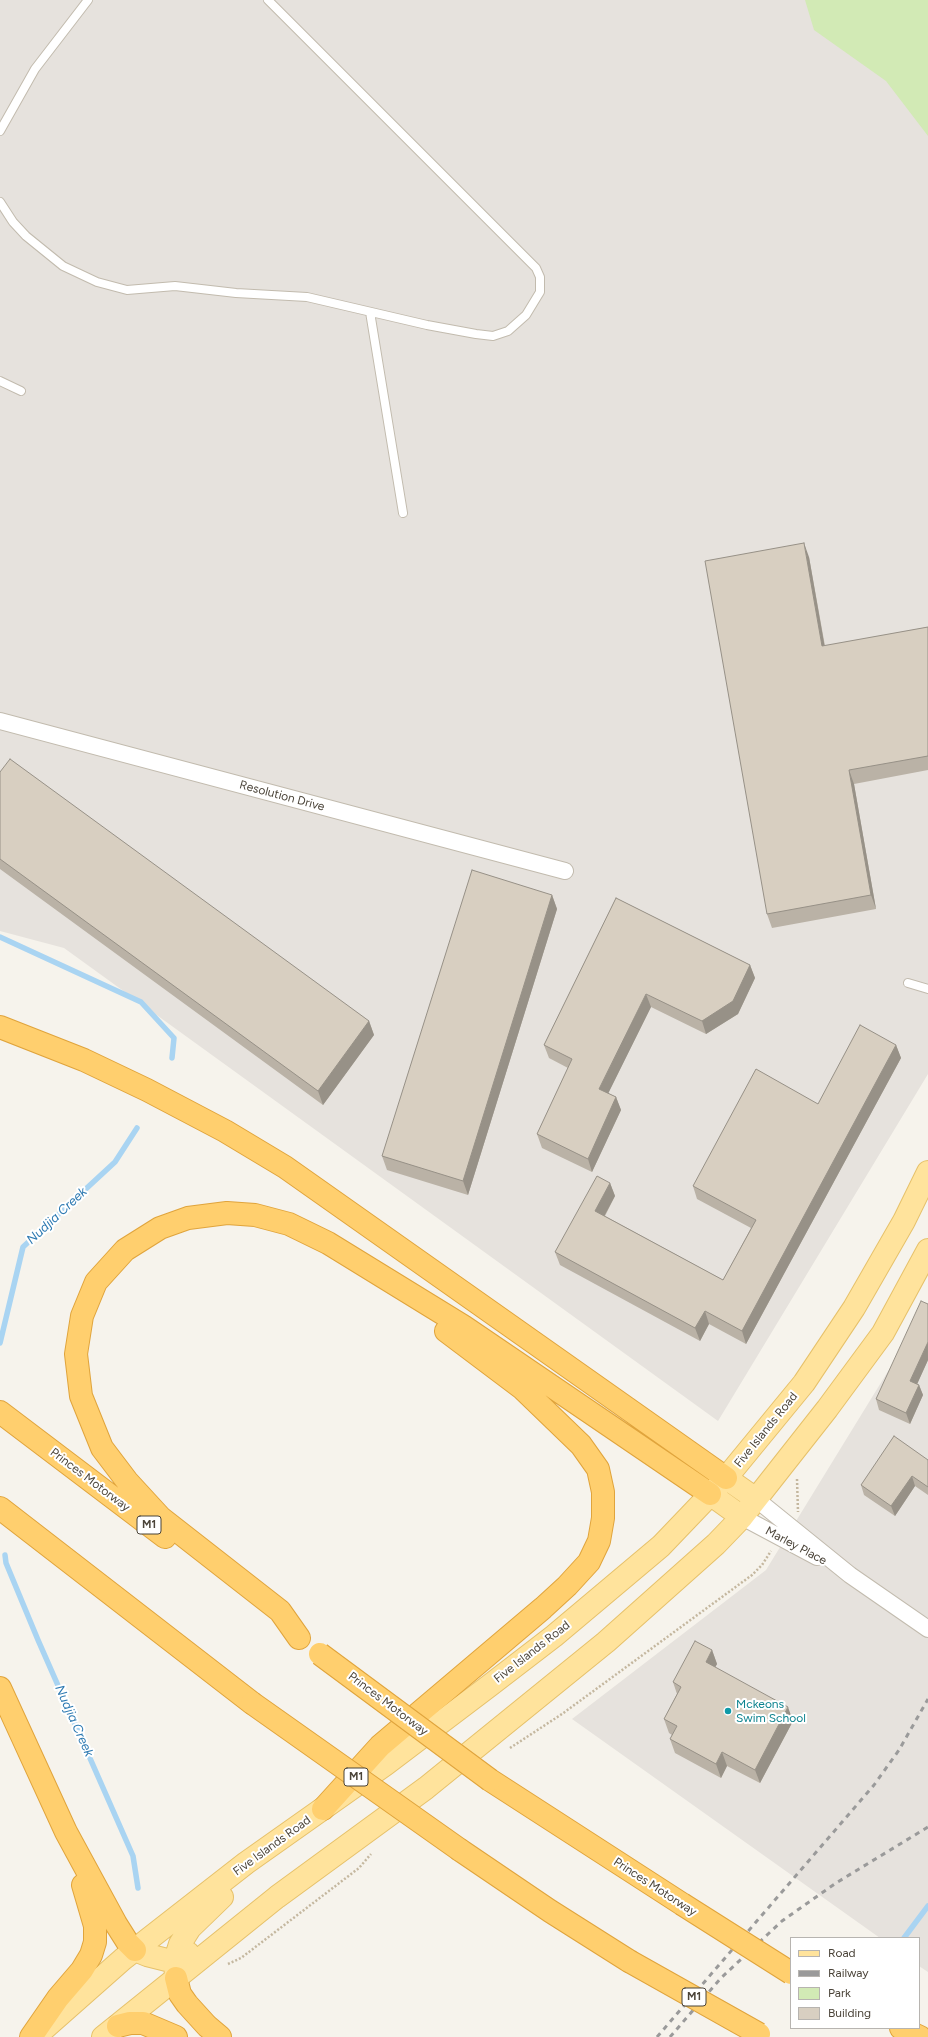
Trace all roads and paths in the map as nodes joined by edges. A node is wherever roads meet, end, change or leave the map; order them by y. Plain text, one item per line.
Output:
1 (88, 0) edge
2 (268, 0) edge
3 (1, 128) edge
4 (0, 202) edge
5 (370, 312) junction
6 (0, 381) edge
7 (22, 391) dead end
8 (403, 513) dead end
9 (0, 721) edge
10 (565, 871) dead end
11 (908, 983) dead end
12 (928, 989) edge
13 (0, 1027) edge
14 (928, 1172) edge
15 (928, 1250) edge
16 (416, 1298) junction
17 (0, 1412) edge
18 (726, 1478) junction
19 (710, 1494) junction
20 (756, 1498) junction
21 (0, 1508) edge
22 (742, 1517) junction
23 (850, 1575) junction
24 (928, 1629) edge
25 (299, 1638) junction
26 (0, 1688) edge
27 (323, 1809) junction
28 (66, 1832) junction
29 (278, 1841) junction
30 (135, 1950) junction
31 (176, 1969) junction
32 (790, 1971) edge
33 (902, 2029) edge
34 (111, 2032) edge
35 (763, 2035) edge
36 (31, 2037) edge
37 (35, 2037) edge
38 (176, 2037) edge
39 (220, 2037) edge
40 (920, 2037) edge

1 - 3 lane
2 - 5 lane
4 - 5 lane
5 - 8 lane
6 - 7 lane
9 - 10 street, Resolution Drive
11 - 12 lane
13 - 18 highway
14 - 18 main road, Five Islands Road
15 - 20 main road
16 - 19 highway
16 - 25 highway
16 - 27 highway
17 - 25 highway, Princes Motorway / M1
18 - 19 main road, Five Islands Road
18 - 20 main road
19 - 22 main road
19 - 27 main road, Five Islands Road
20 - 22 main road
20 - 23 street, Marley Place
21 - 35 highway, M1, bridge
22 - 23 street, Marley Place
22 - 31 main road
23 - 24 street, Marley Place
25 - 32 highway, Princes Motorway / M1, bridge
26 - 28 highway
27 - 29 main road, Five Islands Road
28 - 30 highway
28 - 36 highway
29 - 30 main road, Five Islands Road
29 - 31 main road
30 - 31 main road
30 - 37 main road, Five Islands Road
31 - 34 main road
31 - 39 highway
33 - 40 highway
34 - 38 highway

